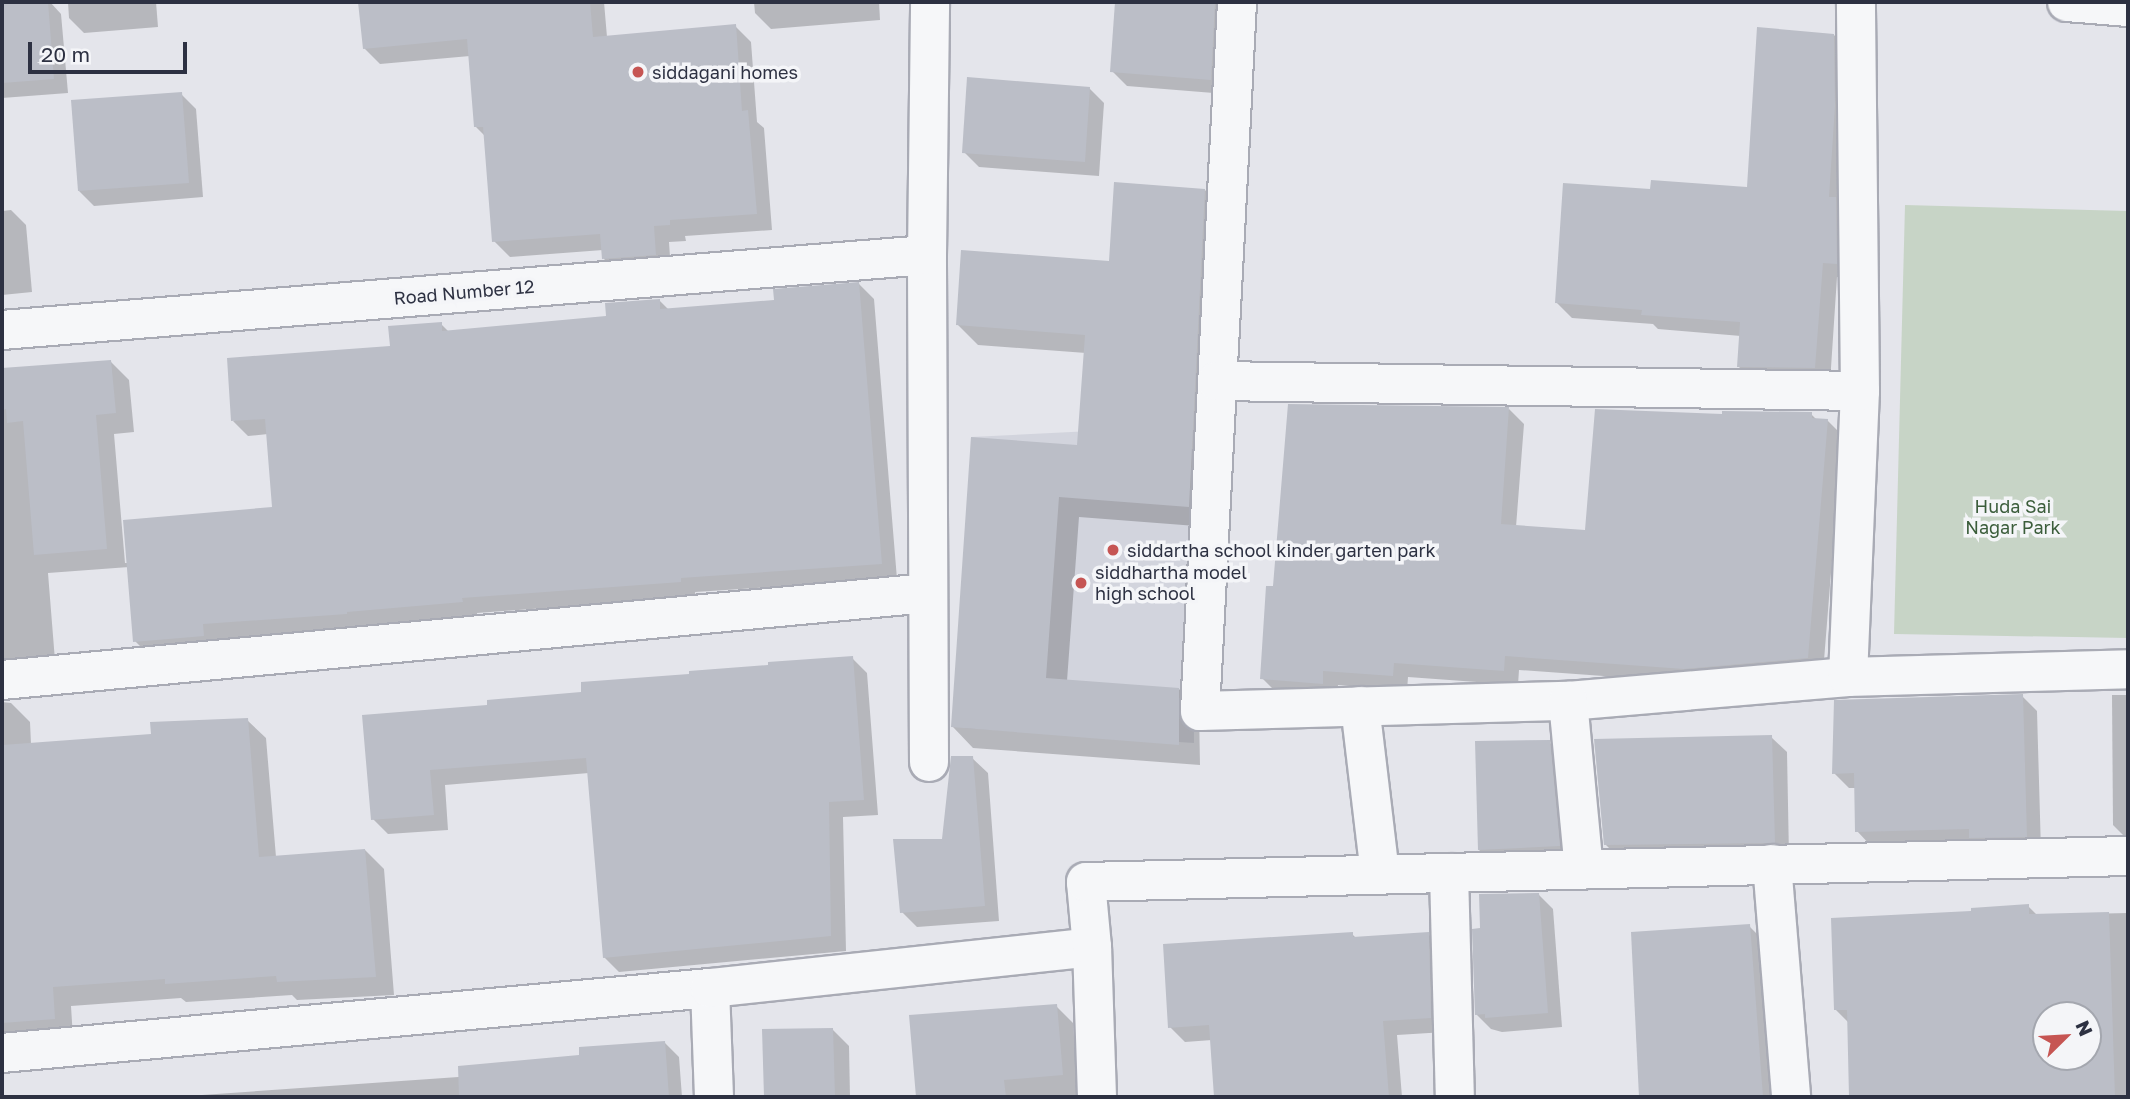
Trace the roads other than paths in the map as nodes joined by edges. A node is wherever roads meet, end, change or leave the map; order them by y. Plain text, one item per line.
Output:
1 (930, 2) edge
2 (1237, 2) edge
3 (1856, 2) edge
4 (2067, 2) edge
5 (2128, 7) edge
6 (926, 255) junction
7 (2, 330) edge
8 (1217, 381) junction
9 (1860, 391) junction
10 (928, 593) junction
11 (2128, 669) edge
12 (1848, 677) junction
13 (2, 680) edge
14 (1568, 701) junction
15 (1360, 706) junction
16 (929, 762) dead end
17 (2128, 856) edge
18 (1772, 864) junction
19 (1584, 869) junction
20 (1449, 873) junction
21 (1380, 874) junction
22 (1092, 947) junction
23 (710, 988) junction
24 (2, 1053) edge
25 (714, 1097) edge
26 (1097, 1097) edge
27 (1455, 1097) edge
28 (1791, 1097) edge

1 - 6 street
2 - 8 street
3 - 9 street
4 - 5 street
6 - 7 street, Road Number 12
6 - 10 street
8 - 9 street
8 - 15 street
9 - 12 street
10 - 13 street
10 - 16 street
11 - 12 street
12 - 14 street
14 - 15 street
14 - 19 street
15 - 21 street
17 - 18 street
18 - 19 street
18 - 28 street
19 - 20 street
20 - 21 street
20 - 27 street
21 - 22 street
22 - 23 street
22 - 26 street
23 - 24 street
23 - 25 street

